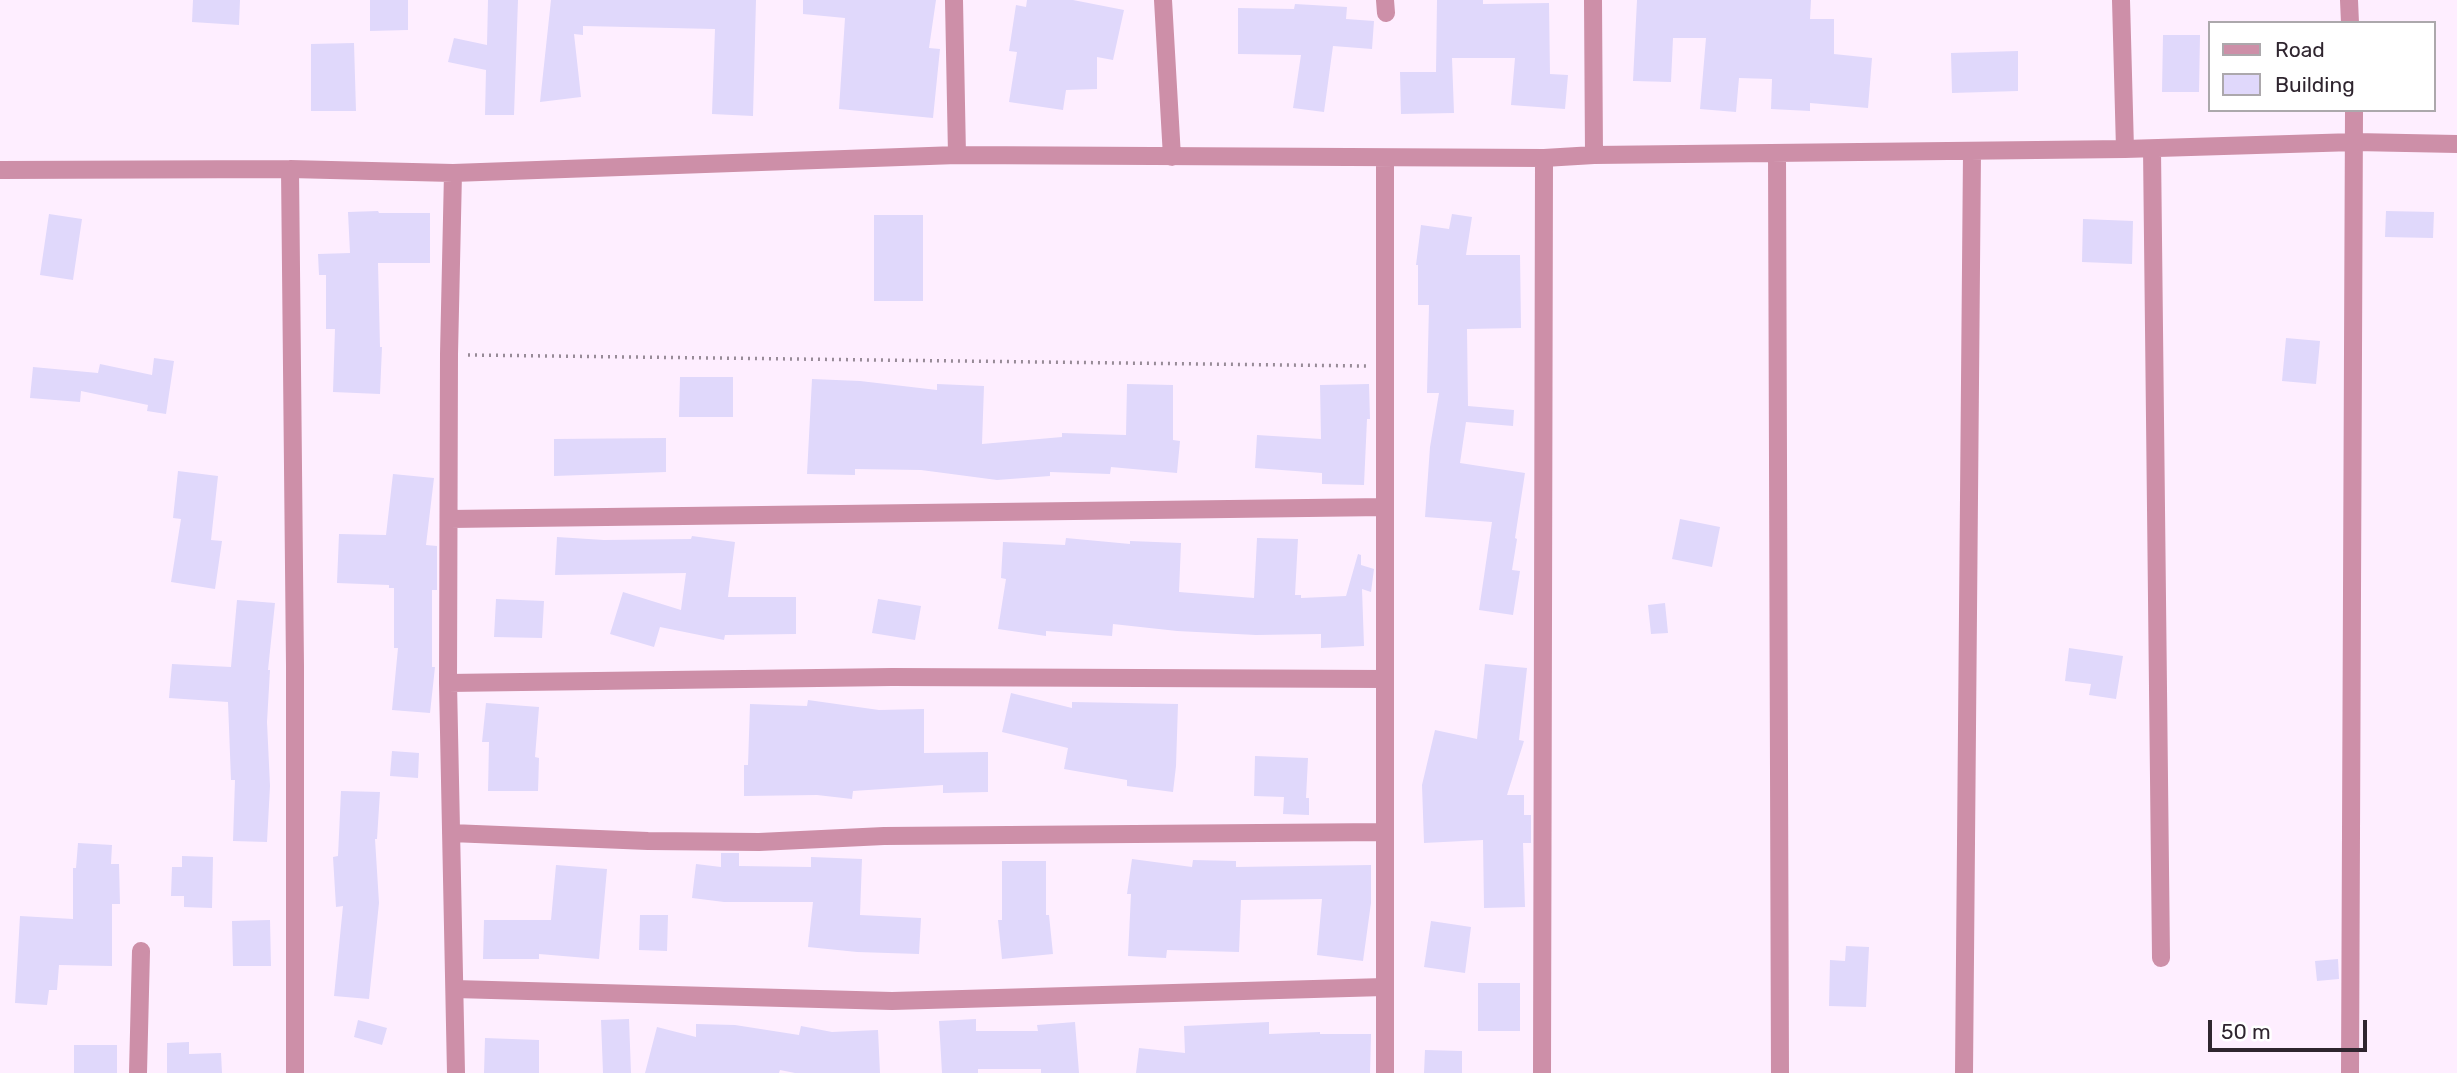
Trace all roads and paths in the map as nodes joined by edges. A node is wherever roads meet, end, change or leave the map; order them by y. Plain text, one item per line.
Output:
1 (954, 0) edge
2 (1163, 0) edge
3 (1593, 0) edge
4 (2120, 0) edge
5 (2349, 0) edge
6 (2350, 21) edge
7 (2354, 112) edge
8 (2355, 142) junction
9 (2457, 144) edge
10 (2126, 149) junction
11 (2152, 149) junction
12 (1972, 152) junction
13 (1777, 153) junction
14 (957, 155) junction
15 (1594, 155) junction
16 (1172, 157) junction
17 (1385, 158) junction
18 (1544, 158) junction
19 (290, 169) junction
20 (0, 170) edge
21 (453, 173) junction
22 (449, 354) junction
23 (1386, 366) junction
24 (1385, 507) junction
25 (450, 519) junction
26 (1385, 679) junction
27 (448, 683) junction
28 (1385, 832) junction
29 (451, 833) junction
30 (141, 951) dead end
31 (2161, 958) dead end
32 (1384, 987) junction
33 (454, 989) junction
34 (138, 1073) edge
35 (295, 1073) edge
36 (456, 1073) edge
37 (1385, 1073) edge
38 (1542, 1073) edge
39 (1780, 1073) edge
40 (1964, 1073) edge
41 (2350, 1073) edge

1 - 14 street
2 - 16 street
3 - 15 street
4 - 10 street
5 - 6 street
7 - 8 street
8 - 9 street
8 - 11 street
8 - 41 street
10 - 11 street
10 - 12 street
11 - 31 street
12 - 13 street
12 - 40 street
13 - 15 street
13 - 39 street
14 - 16 street
14 - 21 street
15 - 18 street
16 - 17 street
17 - 18 street
17 - 23 street
18 - 38 street
19 - 20 street
19 - 21 street
19 - 35 street
21 - 22 street
22 - 23 path
22 - 25 street
23 - 24 street
24 - 25 street
24 - 26 street
25 - 27 street
26 - 27 street
26 - 28 street
27 - 29 street
28 - 29 street
28 - 32 street
29 - 33 street
30 - 34 street
32 - 33 street
32 - 37 street
33 - 36 street

